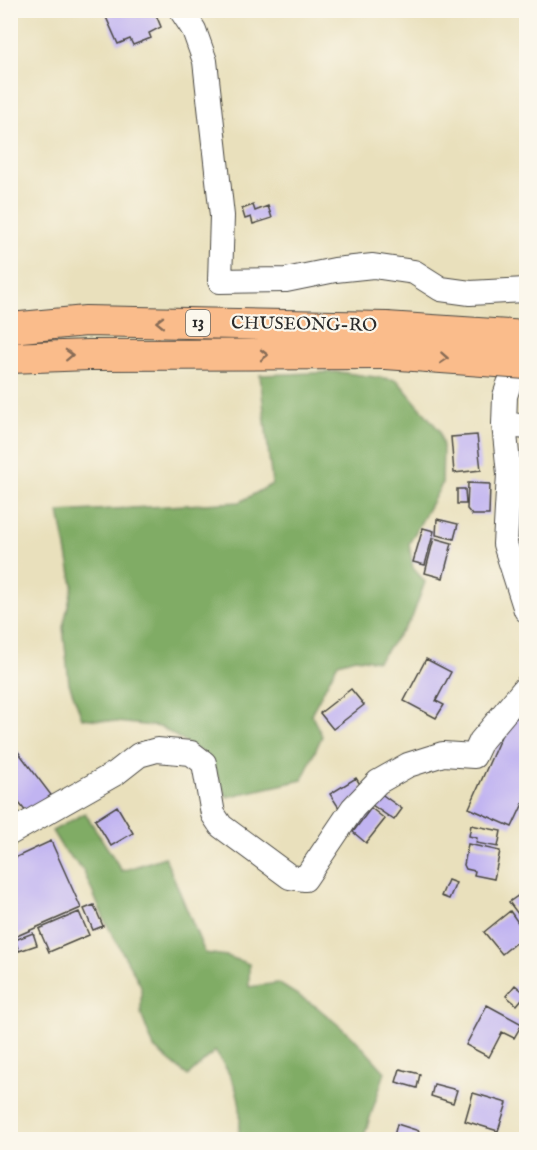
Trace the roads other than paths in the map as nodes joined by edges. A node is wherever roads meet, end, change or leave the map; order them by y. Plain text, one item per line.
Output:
1 (181, 10) edge
2 (526, 290) edge
3 (10, 328) edge
4 (526, 331) edge
5 (526, 336) edge
6 (386, 341) junction
7 (10, 358) edge
8 (526, 364) edge
9 (515, 426) edge
10 (526, 610) edge
11 (526, 687) edge
12 (10, 833) edge

1 - 2 street
6 -> 3 main road, CHUSEONG-RO / 13
4 - 9 street
5 - 6 main road, CHUSEONG-RO / 13, bridge
7 -> 6 main road, CHUSEONG-RO / 13
6 -> 8 main road, CHUSEONG-RO / 13, bridge
9 - 10 street
11 - 12 street

